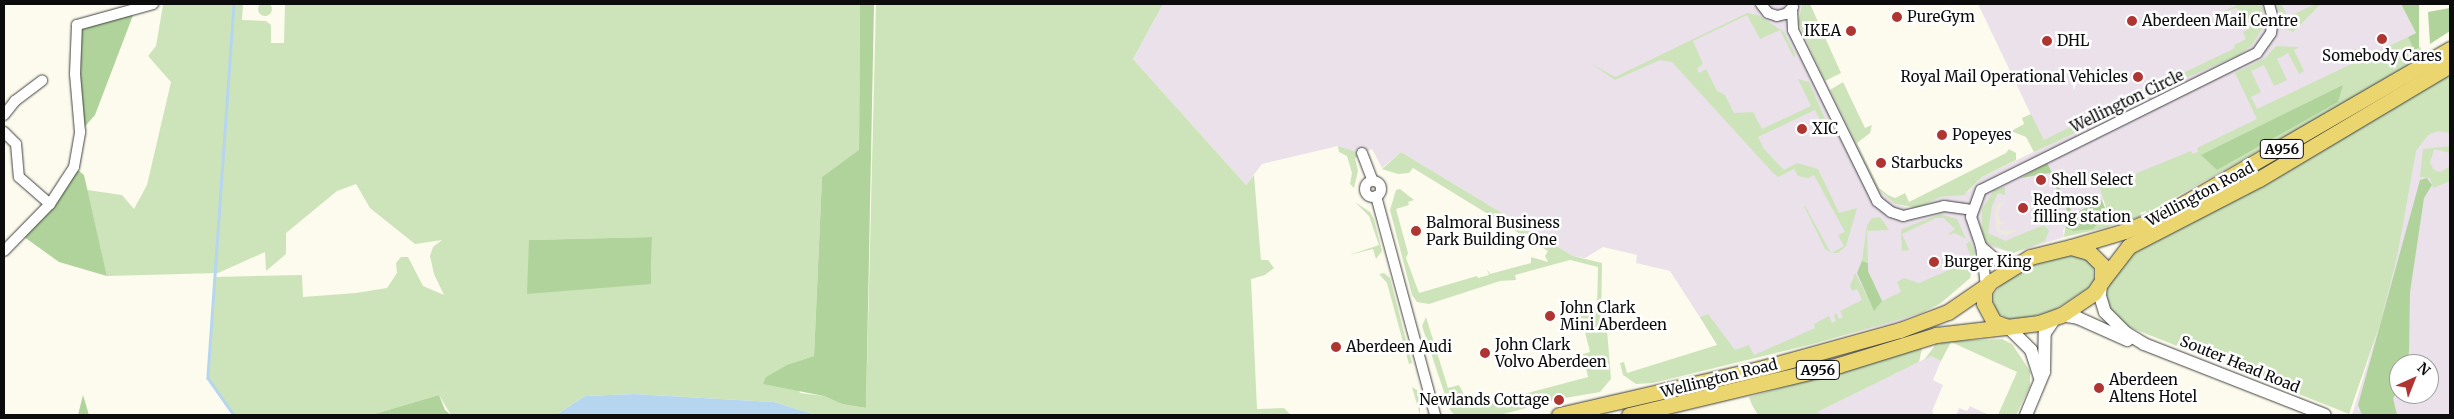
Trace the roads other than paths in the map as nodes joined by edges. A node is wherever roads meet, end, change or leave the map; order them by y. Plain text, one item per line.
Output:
1 (152, 4) edge
2 (1761, 4) edge
3 (2269, 4) edge
4 (1794, 6) edge
5 (1777, 16) junction
6 (1793, 30) junction
7 (2450, 49) edge
8 (2450, 66) edge
9 (42, 81) dead end
10 (4, 115) edge
11 (4, 132) edge
12 (1362, 153) dead end
13 (50, 204) junction
14 (1972, 210) junction
15 (1980, 246) junction
16 (2071, 247) junction
17 (4, 251) edge
18 (2018, 263) junction
19 (2102, 283) junction
20 (1986, 286) junction
21 (2058, 316) junction
22 (2007, 327) junction
23 (2144, 344) junction
24 (2040, 382) junction
25 (1434, 411) edge
26 (1442, 415) edge
27 (1559, 415) edge
28 (1629, 415) edge
29 (2026, 415) edge
30 (2324, 415) edge

1 - 13 street
2 - 5 street
3 - 14 street, Wellington Circle
4 - 5 street
4 - 6 street
5 - 6 street
6 - 14 street
7 - 16 main road, Wellington Road / A956
8 - 19 main road, Wellington Road / A956
9 - 10 street
11 - 13 street
12 - 25 street
13 - 17 street
14 - 15 street
15 - 18 street
15 - 20 street
16 - 18 main road, A956
16 - 19 main road
18 - 20 main road, A956
19 - 21 main road, A956
19 - 23 street, Souter Head Road
20 - 22 main road
20 - 27 main road, Wellington Road / A956
21 - 22 main road, A956
21 - 23 street, Souter Head Road
21 - 24 street
22 - 24 street
22 - 28 main road, Wellington Road / A956
23 - 30 street, Souter Head Road
24 - 29 street
25 - 26 street

